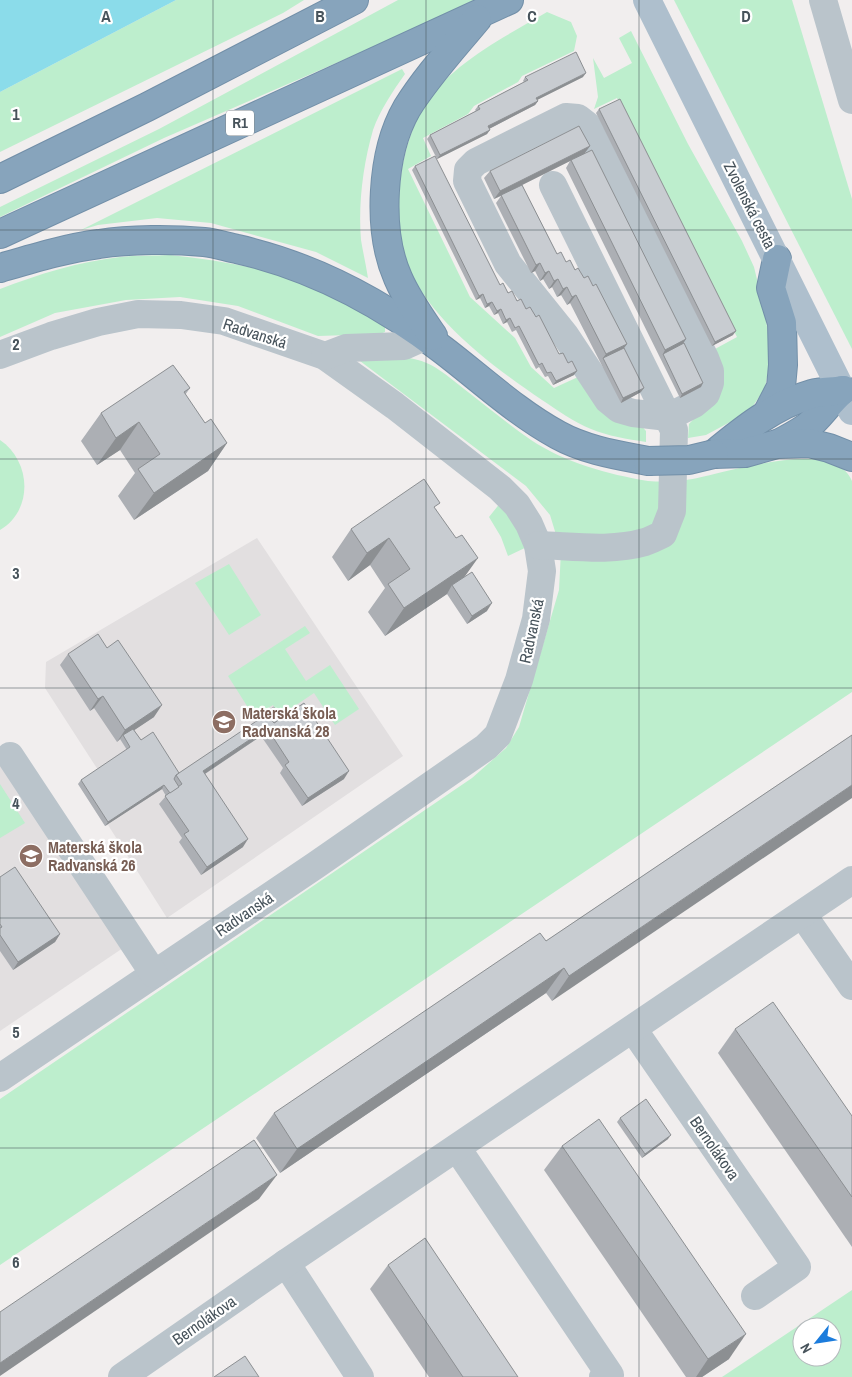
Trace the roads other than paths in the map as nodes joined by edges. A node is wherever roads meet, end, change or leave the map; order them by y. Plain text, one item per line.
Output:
1 (354, 0) edge
2 (509, 0) edge
3 (647, 0) edge
4 (823, 0) edge
5 (482, 14) junction
6 (852, 100) edge
7 (0, 179) edge
8 (553, 185) dead end
9 (0, 234) edge
10 (777, 259) junction
11 (0, 268) edge
12 (433, 343) junction
13 (0, 355) edge
14 (325, 356) junction
15 (847, 400) edge
16 (767, 414) junction
17 (668, 417) junction
18 (777, 444) junction
19 (714, 454) junction
20 (852, 457) edge
21 (538, 545) junction
22 (10, 756) dead end
23 (852, 880) edge
24 (803, 915) junction
25 (154, 974) junction
26 (852, 986) edge
27 (633, 1029) junction
28 (0, 1078) edge
29 (457, 1148) junction
30 (286, 1263) junction
31 (755, 1296) dead end
32 (606, 1376) edge
33 (122, 1377) edge
34 (360, 1377) edge

1 - 7 highway
2 - 5 highway, R1
3 - 10 main road, Zvolenská cesta
4 - 6 street
5 - 9 highway, R1
5 - 12 highway
8 - 17 street
10 - 15 main road, Zvolenská cesta
10 - 16 highway
11 - 12 highway
12 - 14 street
12 - 19 highway, bridge
13 - 14 street, Radvanská
14 - 21 street, Radvanská
15 - 16 highway
15 - 18 highway
16 - 19 highway
17 - 17 street
17 - 21 street
18 - 19 highway
18 - 20 highway
21 - 25 street, Radvanská
22 - 25 street
23 - 24 street, Bernolákova
24 - 26 street
24 - 27 street, Bernolákova
25 - 28 street, Radvanská
27 - 29 street, Bernolákova
27 - 31 street, Bernolákova
29 - 30 street, Bernolákova
29 - 32 street
30 - 33 street, Bernolákova
30 - 34 street

